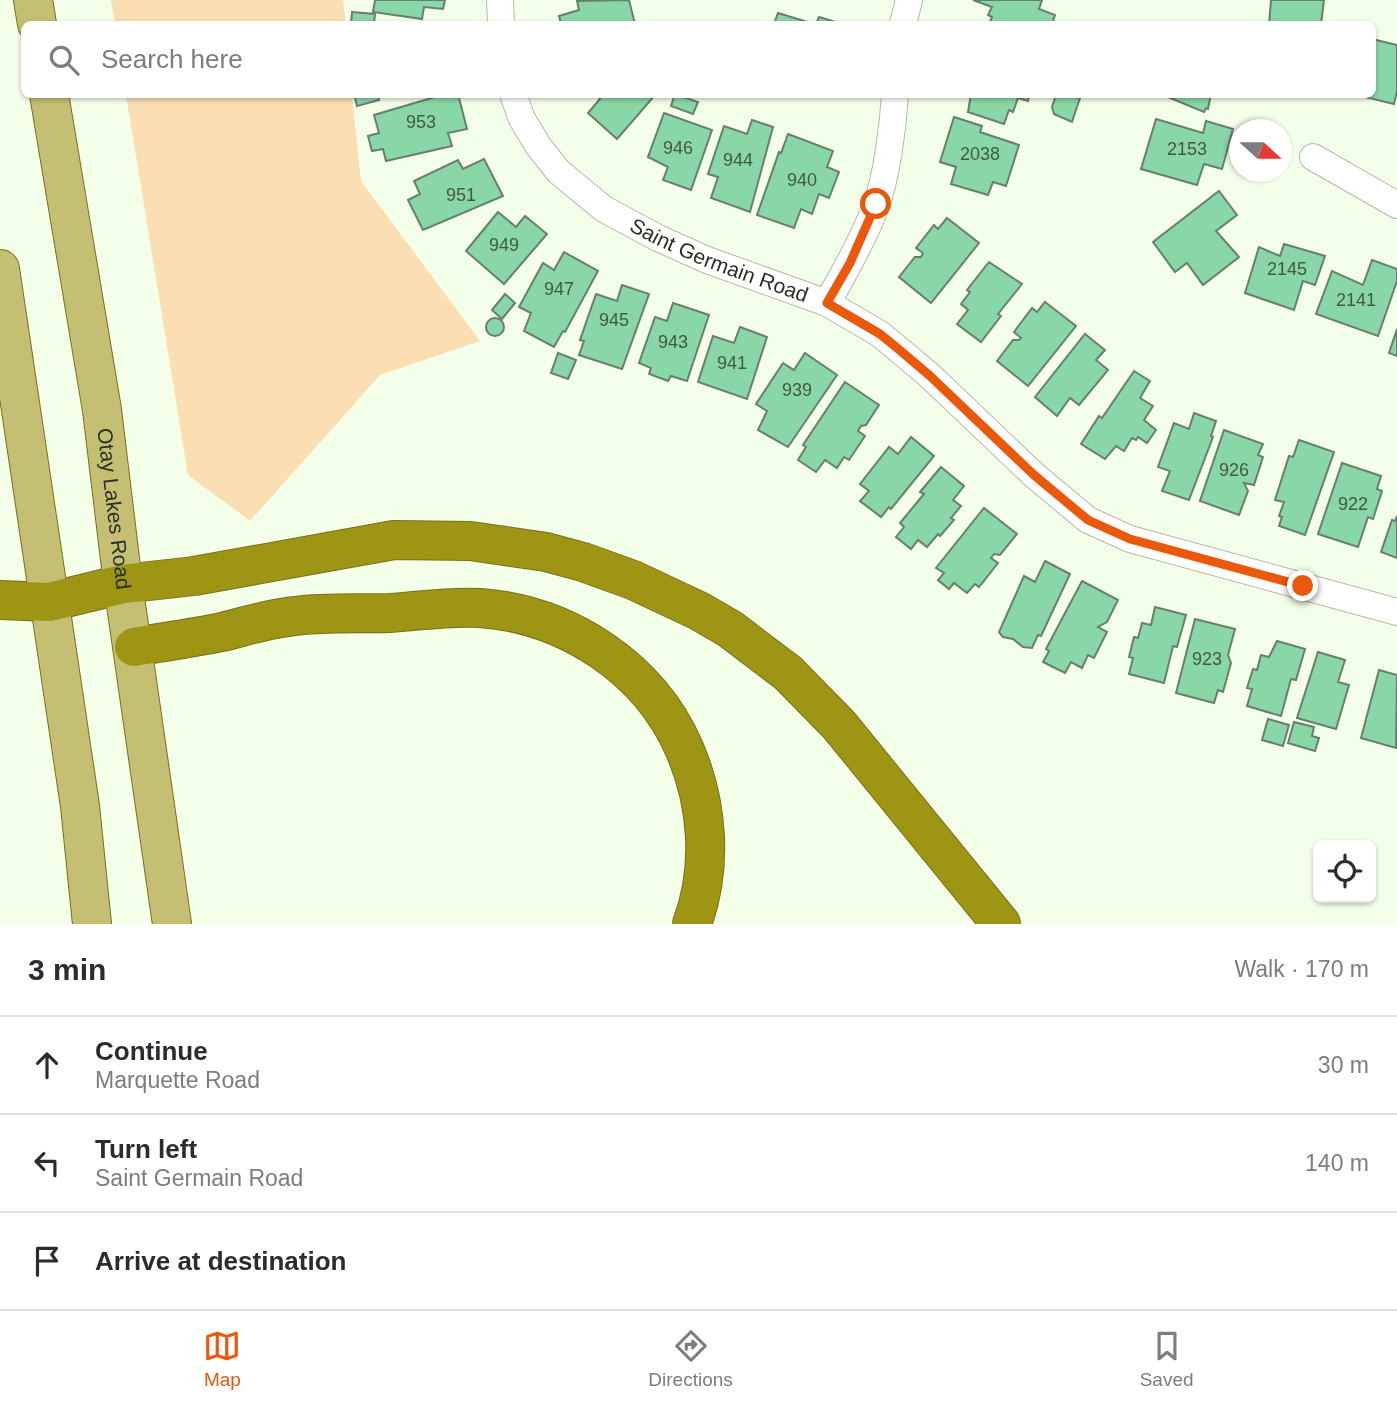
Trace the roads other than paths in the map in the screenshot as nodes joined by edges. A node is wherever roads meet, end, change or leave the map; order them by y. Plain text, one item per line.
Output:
1 (33, 0) edge
2 (500, 0) edge
3 (909, 0) edge
4 (36, 21) edge
5 (501, 21) edge
6 (904, 21) edge
7 (50, 98) edge
8 (514, 98) edge
9 (895, 98) edge
10 (1313, 157) dead end
11 (1397, 205) edge
12 (0, 269) edge
13 (827, 303) junction
14 (123, 584) junction
15 (0, 600) edge
16 (48, 602) junction
17 (1397, 612) edge
18 (134, 647) junction
19 (92, 924) edge
20 (172, 924) edge
21 (692, 924) edge
22 (1001, 924) edge

1 - 4 main road
2 - 5 street
3 - 6 street
7 - 14 main road, Otay Lakes Road
8 - 13 street, Saint Germain Road
9 - 13 street
10 - 11 street
12 - 16 main road
13 - 17 street, Saint Germain Road
14 - 16 highway
14 - 18 main road, Otay Lakes Road
14 - 22 highway
15 - 16 highway
16 - 19 main road
18 - 20 main road, Otay Lakes Road
18 - 21 highway

